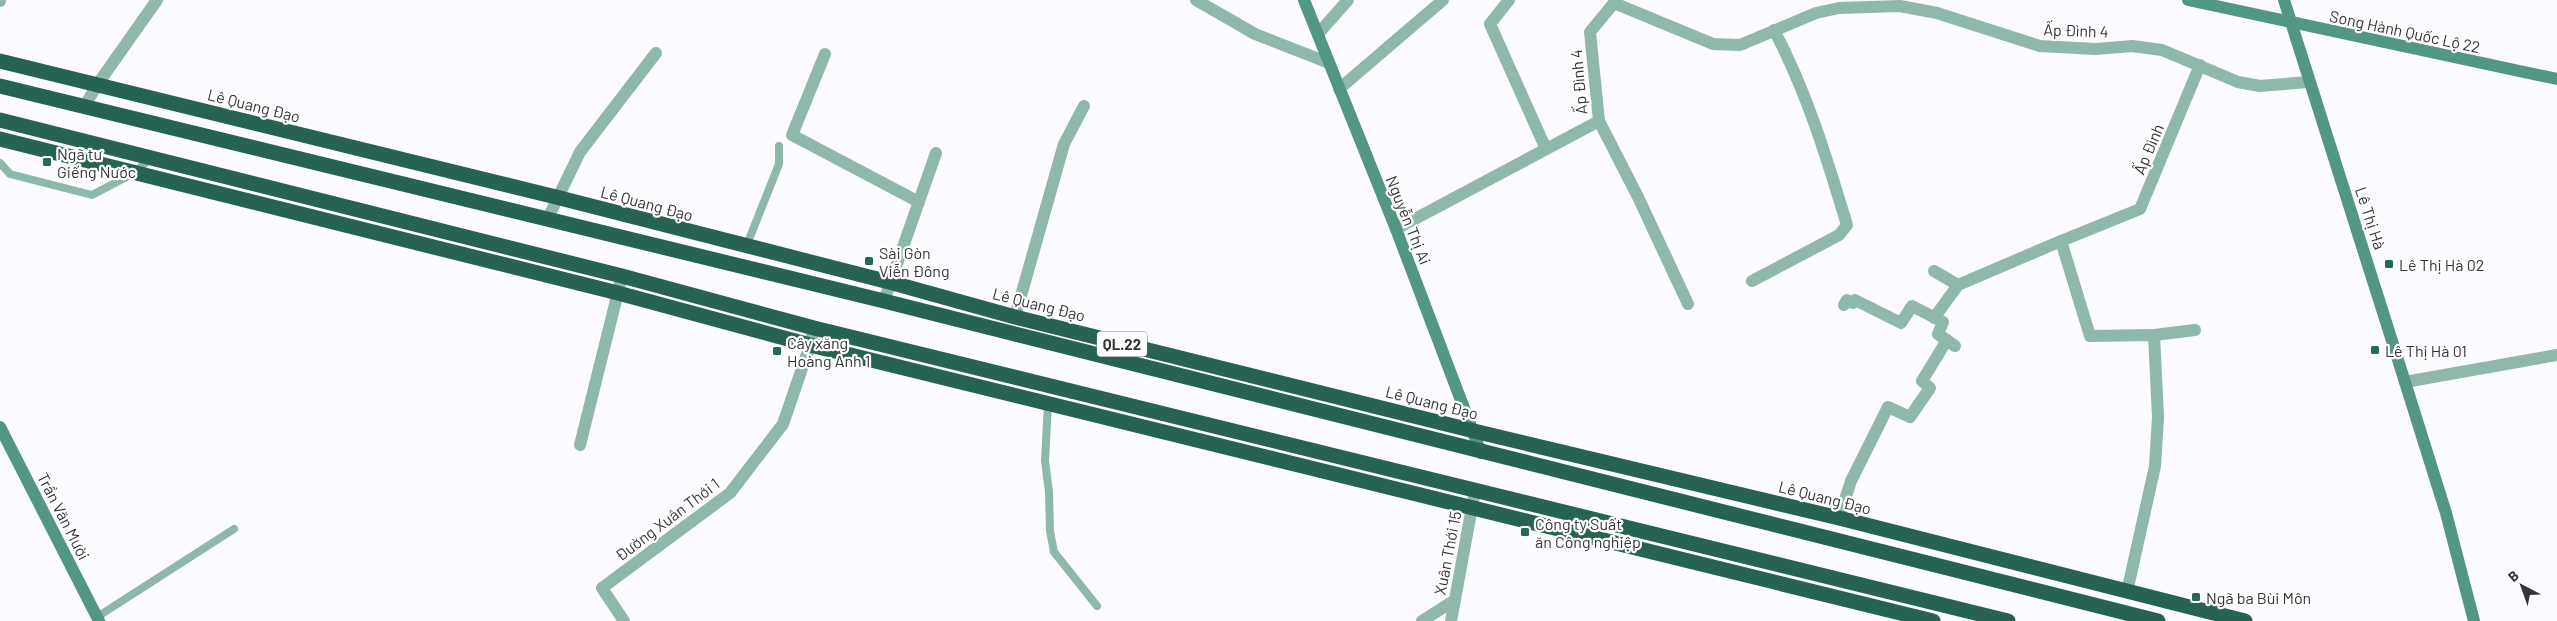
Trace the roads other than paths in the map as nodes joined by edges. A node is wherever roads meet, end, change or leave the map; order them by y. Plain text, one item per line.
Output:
1 (157, 0) edge
2 (1196, 0) edge
3 (1304, 0) edge
4 (1348, 0) edge
5 (1443, 0) edge
6 (1509, 0) edge
7 (2188, 0) edge
8 (2284, 0) edge
9 (1613, 1) edge
10 (2293, 24) junction
11 (1774, 30) junction
12 (1318, 34) junction
13 (656, 52) dead end
14 (825, 54) dead end
15 (0, 61) edge
16 (1329, 63) junction
17 (2200, 66) junction
18 (2557, 79) edge
19 (2308, 82) junction
20 (97, 85) junction
21 (0, 86) edge
22 (1339, 89) junction
23 (1084, 106) dead end
24 (84, 107) junction
25 (0, 120) edge
26 (1599, 121) junction
27 (0, 139) edge
28 (779, 146) dead end
29 (1546, 149) junction
30 (936, 153) dead end
31 (153, 156) junction
32 (0, 164) edge
33 (134, 173) junction
34 (556, 197) junction
35 (919, 202) junction
36 (548, 218) junction
37 (1396, 229) junction
38 (2062, 240) junction
39 (746, 247) junction
40 (1934, 271) dead end
41 (622, 276) junction
42 (1752, 281) dead end
43 (889, 282) junction
44 (1958, 285) junction
45 (618, 293) junction
46 (884, 301) junction
47 (1688, 304) dead end
48 (1844, 305) dead end
49 (1015, 317) junction
50 (1934, 318) junction
51 (814, 328) junction
52 (2195, 330) dead end
53 (2154, 335) junction
54 (810, 345) junction
55 (2557, 355) edge
56 (2405, 382) junction
57 (1048, 403) junction
58 (0, 427) edge
59 (1474, 431) junction
60 (4, 444) edge
61 (580, 445) dead end
62 (1481, 452) junction
63 (1475, 491) junction
64 (1473, 506) junction
65 (1839, 518) junction
66 (234, 529) dead end
67 (2126, 592) junction
68 (1455, 600) junction
69 (1097, 606) dead end
70 (98, 619) edge
71 (624, 621) edge
72 (1422, 621) edge
73 (1451, 621) edge
74 (1933, 621) edge
75 (2008, 621) edge
76 (2158, 621) edge
77 (2245, 621) edge
78 (2474, 621) edge

1 - 20 street
2 - 16 street
3 - 12 street, Nguyễn Thị Ai
4 - 12 street
5 - 22 street
6 - 29 street
7 - 10 street, Song Hành Quốc Lộ 22
8 - 10 street, Lê Thị Hà
9 - 11 street, Ấp Đình 4
9 - 26 street, Ấp Đình 4
10 - 18 street, Song Hành Quốc Lộ 22
10 - 19 street, Lê Thị Hà
11 - 17 street, Ấp Đình 4
11 - 42 street
12 - 16 street, Nguyễn Thị Ai
13 - 34 street
14 - 35 street
15 - 20 highway, Lê Quang Đạo / QL.22
16 - 22 street, Nguyễn Thị Ai
17 - 19 street, Ấp Đình 4
17 - 38 street, Ấp Đình
19 - 56 street, Lê Thị Hà
20 - 24 street
20 - 34 highway, Lê Quang Đạo / QL.22
21 - 24 highway, QL.22
22 - 37 street, Nguyễn Thị Ai
23 - 49 street
24 - 36 highway, QL.22
25 - 31 highway
26 - 29 street, Ấp Đình 4
26 - 47 street
27 - 33 highway
28 - 39 lane
29 - 37 street, Ấp Đình 4
30 - 35 street
31 - 33 lane
31 - 41 highway
32 - 33 lane
33 - 45 highway
34 - 36 street
34 - 39 highway, Lê Quang Đạo / QL.22
35 - 43 street
36 - 46 highway, QL.22
37 - 59 street, Nguyễn Thị Ai
38 - 44 street, Ấp Đình
38 - 53 street
39 - 43 highway, Lê Quang Đạo / QL.22
40 - 44 street
41 - 45 street
41 - 51 highway
43 - 46 street
43 - 49 highway, Lê Quang Đạo / QL.22
44 - 50 street
45 - 54 highway
45 - 61 street
46 - 62 highway, QL.22
48 - 50 street
49 - 59 highway, Lê Quang Đạo / QL.22
50 - 65 street
51 - 54 street, Đường Xuân Thới 1
51 - 63 highway
52 - 53 street
53 - 67 street
54 - 57 highway
54 - 71 street, Đường Xuân Thới 1
55 - 56 street
56 - 78 street, Lê Thị Hà
57 - 64 highway
57 - 69 lane
58 - 60 street, Trần Văn Mười
59 - 62 street, Nguyễn Thị Ai
59 - 65 highway, Lê Quang Đạo / QL.22
60 - 70 street, Trần Văn Mười
62 - 76 highway, QL.22
63 - 64 street, Xuân Thới 15
63 - 75 highway
64 - 68 street, Xuân Thới 15
64 - 74 highway
65 - 67 highway, Lê Quang Đạo / QL.22
66 - 70 lane
67 - 77 highway, Lê Quang Đạo / QL.22
68 - 72 street
68 - 73 street, Xuân Thới 15

